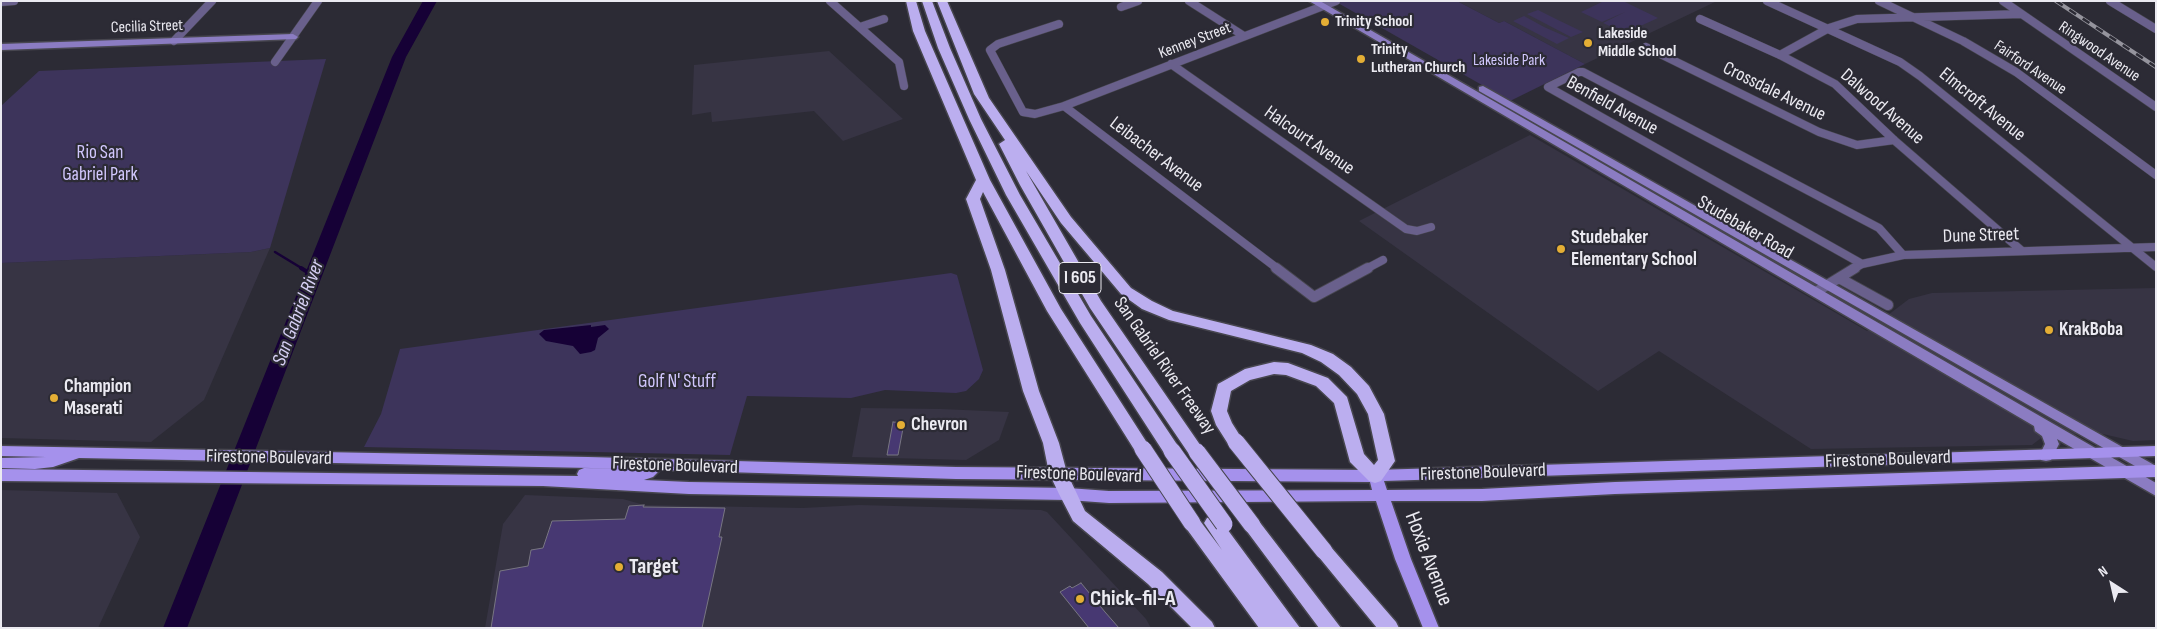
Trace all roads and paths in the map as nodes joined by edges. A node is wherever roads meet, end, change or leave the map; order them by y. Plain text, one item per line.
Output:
1 (14, 1) edge
2 (212, 1) edge
3 (318, 1) edge
4 (830, 1) edge
5 (911, 1) edge
6 (921, 1) edge
7 (927, 1) edge
8 (942, 1) edge
9 (1138, 1) edge
10 (1189, 1) edge
11 (1766, 1) edge
12 (1879, 1) edge
13 (2003, 1) edge
14 (2110, 1) edge
15 (1, 2) edge
16 (1326, 3) edge
17 (1121, 8) dead end
18 (2021, 14) junction
19 (1914, 17) junction
20 (884, 19) dead end
21 (1700, 19) dead end
22 (1059, 24) dead end
23 (860, 27) junction
24 (1829, 28) junction
25 (2156, 29) edge
26 (1244, 36) junction
27 (293, 37) junction
28 (174, 41) junction
29 (1646, 46) dead end
30 (1, 47) edge
31 (1780, 55) junction
32 (275, 62) dead end
33 (1171, 64) junction
34 (904, 86) dead end
35 (980, 94) junction
36 (1064, 106) junction
37 (2156, 107) edge
38 (1894, 140) junction
39 (2156, 176) edge
40 (983, 180) junction
41 (1432, 226) dead end
42 (2156, 247) edge
43 (2134, 248) junction
44 (2022, 251) junction
45 (1903, 255) junction
46 (1383, 260) dead end
47 (1862, 264) junction
48 (2156, 267) edge
49 (1839, 278) junction
50 (1821, 289) junction
51 (1888, 306) dead end
52 (1847, 310) junction
53 (1911, 333) junction
54 (1894, 337) junction
55 (1960, 361) junction
56 (2004, 401) junction
57 (1, 451) edge
58 (1167, 451) junction
59 (2120, 452) junction
60 (2156, 452) edge
61 (80, 453) junction
62 (2093, 454) junction
63 (2046, 456) junction
64 (1888, 460) junction
65 (1834, 462) junction
66 (1, 463) edge
67 (657, 464) junction
68 (1709, 464) junction
69 (2154, 471) edge
70 (2124, 472) junction
71 (1058, 473) junction
72 (1, 475) edge
73 (1375, 476) junction
74 (543, 480) junction
75 (1901, 480) junction
76 (1846, 482) junction
77 (1719, 485) junction
78 (2156, 490) edge
79 (1068, 494) junction
80 (1380, 496) junction
81 (1218, 524) junction
82 (1205, 628) edge
83 (1270, 628) edge
84 (1290, 628) edge
85 (1299, 628) edge
86 (1331, 628) edge
87 (1389, 628) edge
88 (1431, 628) edge

1 - 15 street
2 - 28 street
3 - 27 street
4 - 23 street
5 - 40 highway, I 605
6 - 58 highway
7 - 58 highway
8 - 35 highway, San Gabriel River Freeway / I 605
9 - 17 street
10 - 26 street
11 - 24 street, Elmcroft Avenue
12 - 19 street, Fairford Avenue
13 - 18 street, Ringwood Avenue
14 - 25 street
16 - 26 street, Kenney Street
16 - 50 main road, Studebaker Road
18 - 19 street
18 - 37 street, Ringwood Avenue
19 - 24 street
19 - 39 street, Fairford Avenue
20 - 23 street
21 - 31 street, Dalwood Avenue
22 - 36 street
23 - 34 street
24 - 31 street
24 - 43 street, Elmcroft Avenue
26 - 33 street, Kenney Street
27 - 28 main road, Cecilia Street
27 - 32 street
28 - 30 main road, Cecilia Street
29 - 38 street, Crossdale Avenue
31 - 38 street, Dalwood Avenue
33 - 36 street, Kenney Street
33 - 41 street, Halcourt Avenue
35 - 73 highway
35 - 86 highway, San Gabriel River Freeway / I 605, bridge
36 - 46 street, Leibacher Avenue
38 - 44 street, Dalwood Avenue
40 - 71 highway
40 - 83 highway, I 605, bridge
42 - 43 street, Dune Street
43 - 44 street, Dune Street
43 - 48 street, Elmcroft Avenue
44 - 45 street, Dune Street
45 - 47 street, Dune Street
45 - 47 street, Benfield Avenue
47 - 49 street, Dune Street
49 - 50 street, Dune Street
49 - 51 street
50 - 52 main road, Studebaker Road
50 - 53 main road, Studebaker Road
52 - 53 main road
52 - 54 main road, Studebaker Road
53 - 55 main road, Studebaker Road
54 - 55 main road
54 - 56 main road, Studebaker Road
55 - 59 main road, Studebaker Road
56 - 62 main road, Studebaker Road
56 - 63 main road
57 - 61 main road, Firestone Boulevard
58 - 81 highway, bridge
59 - 60 main road, Firestone Boulevard
59 - 62 main road, Firestone Boulevard
59 - 69 main road, Studebaker Road
61 - 66 main road, Firestone Boulevard
61 - 67 main road, Firestone Boulevard
62 - 63 main road, Firestone Boulevard
62 - 70 main road, Studebaker Road
63 - 64 main road, Firestone Boulevard
64 - 65 main road, Firestone Boulevard
64 - 75 main road
65 - 68 main road, Firestone Boulevard
65 - 76 main road
67 - 71 main road, Firestone Boulevard
67 - 74 main road
68 - 73 main road, Firestone Boulevard
68 - 77 main road
69 - 70 main road, Firestone Boulevard
70 - 75 main road, Firestone Boulevard
70 - 78 main road, Studebaker Road
71 - 73 main road, Firestone Boulevard
71 - 79 highway
72 - 74 main road, Firestone Boulevard
73 - 80 main road, Hoxie Avenue
73 - 87 highway, bridge
74 - 79 main road, Firestone Boulevard
75 - 76 main road, Firestone Boulevard
76 - 77 main road, Firestone Boulevard
77 - 80 main road, Firestone Boulevard
79 - 80 main road, Firestone Boulevard
79 - 82 highway
80 - 88 main road, Hoxie Avenue
81 - 84 highway
81 - 85 highway

